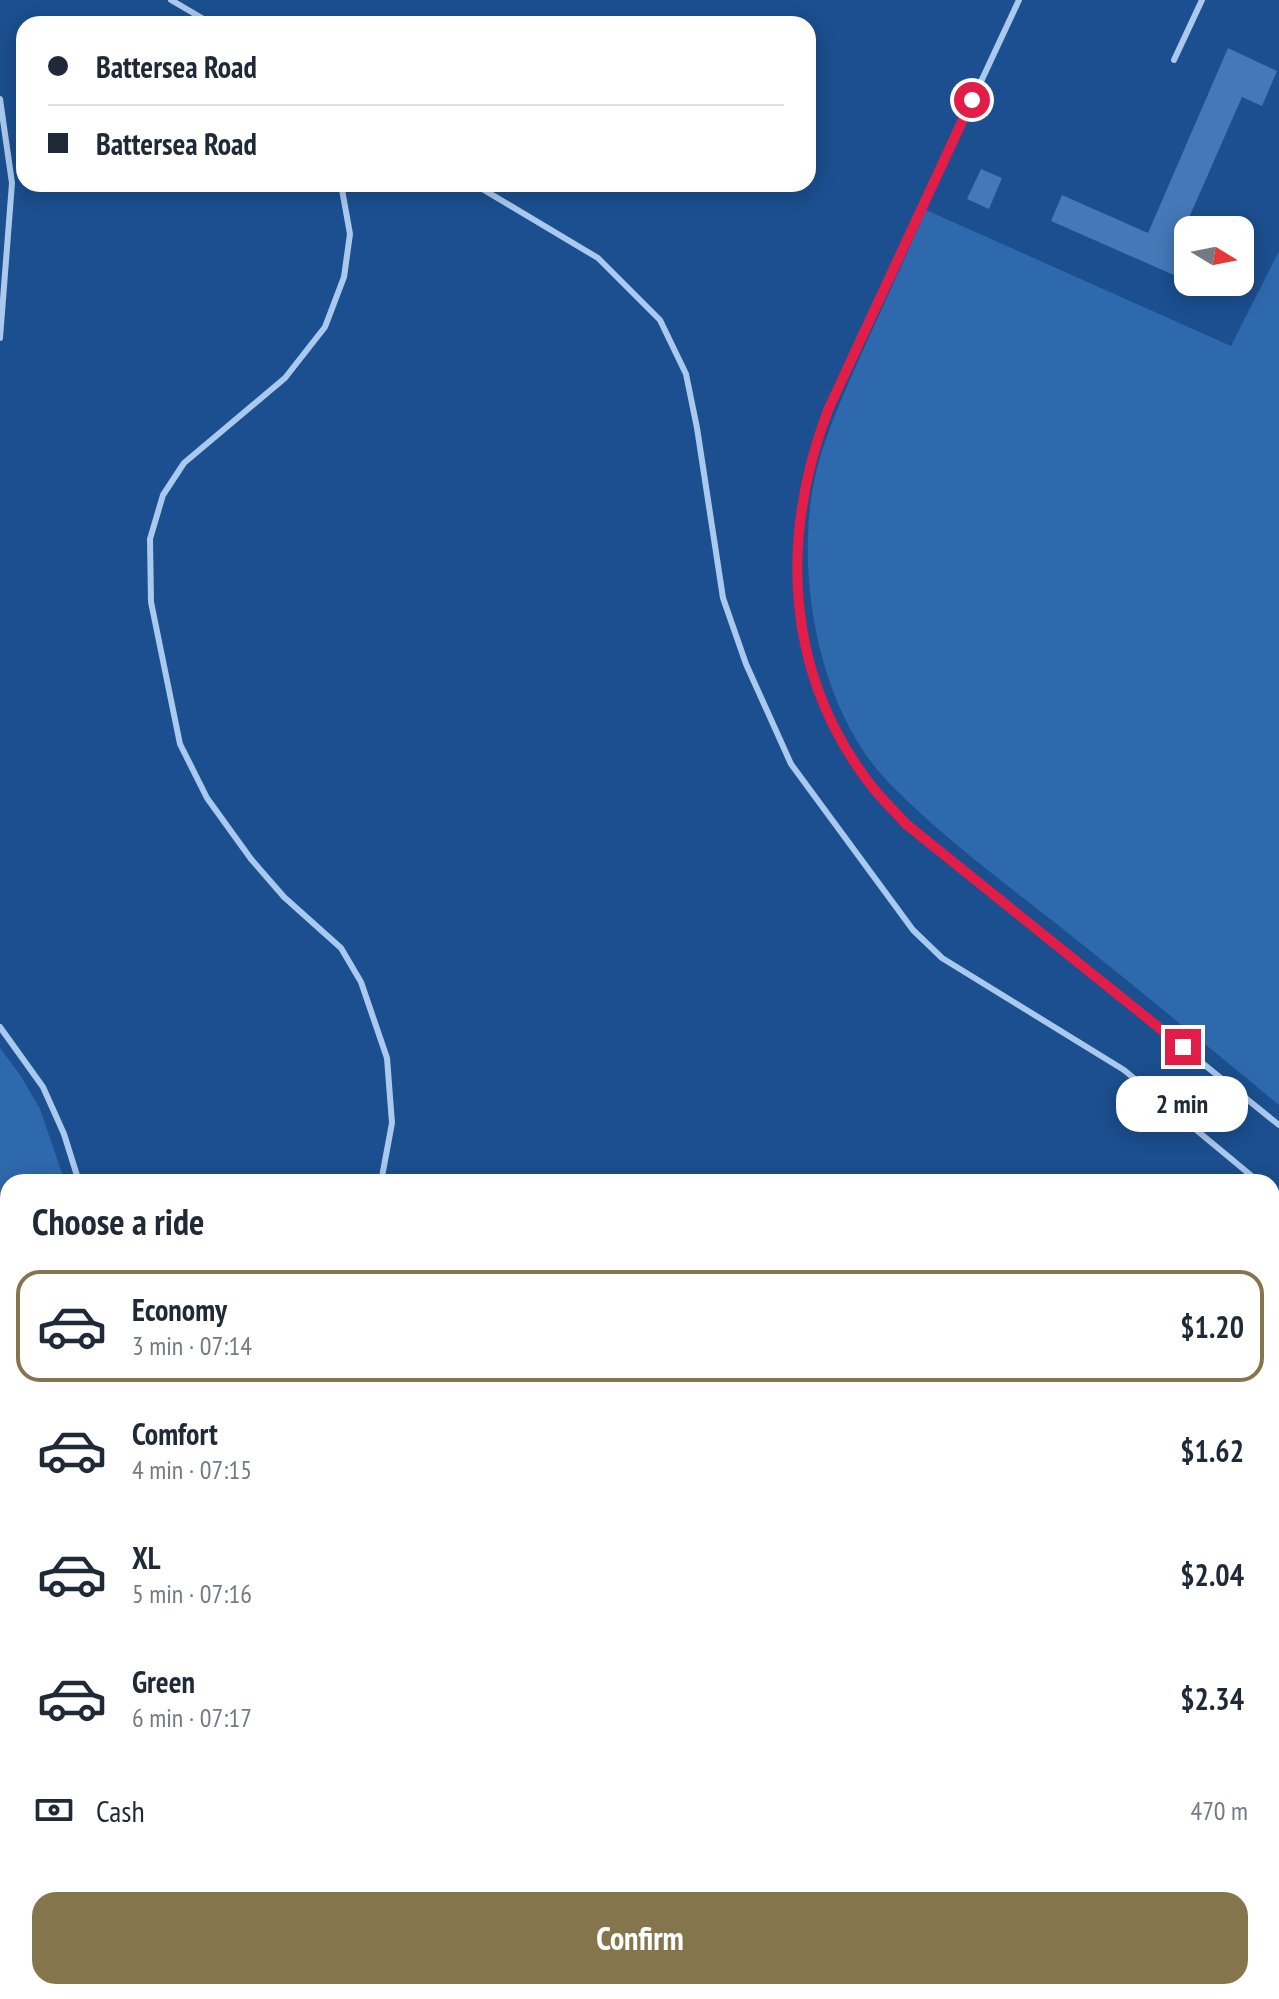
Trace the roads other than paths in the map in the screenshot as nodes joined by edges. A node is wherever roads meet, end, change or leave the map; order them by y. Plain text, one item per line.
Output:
1 (1019, 0) edge
2 (1202, 0) edge
3 (175, 1) edge
4 (199, 16) edge
5 (1174, 60) dead end
6 (0, 99) edge
7 (342, 192) edge
8 (487, 192) edge
9 (0, 338) edge
10 (0, 1027) edge
11 (1279, 1125) edge
12 (76, 1174) edge
13 (382, 1174) edge
14 (1249, 1174) edge

1 - 11 lane
2 - 5 lane
3 - 4 lane
6 - 9 lane
7 - 13 lane
8 - 14 lane
10 - 12 lane

